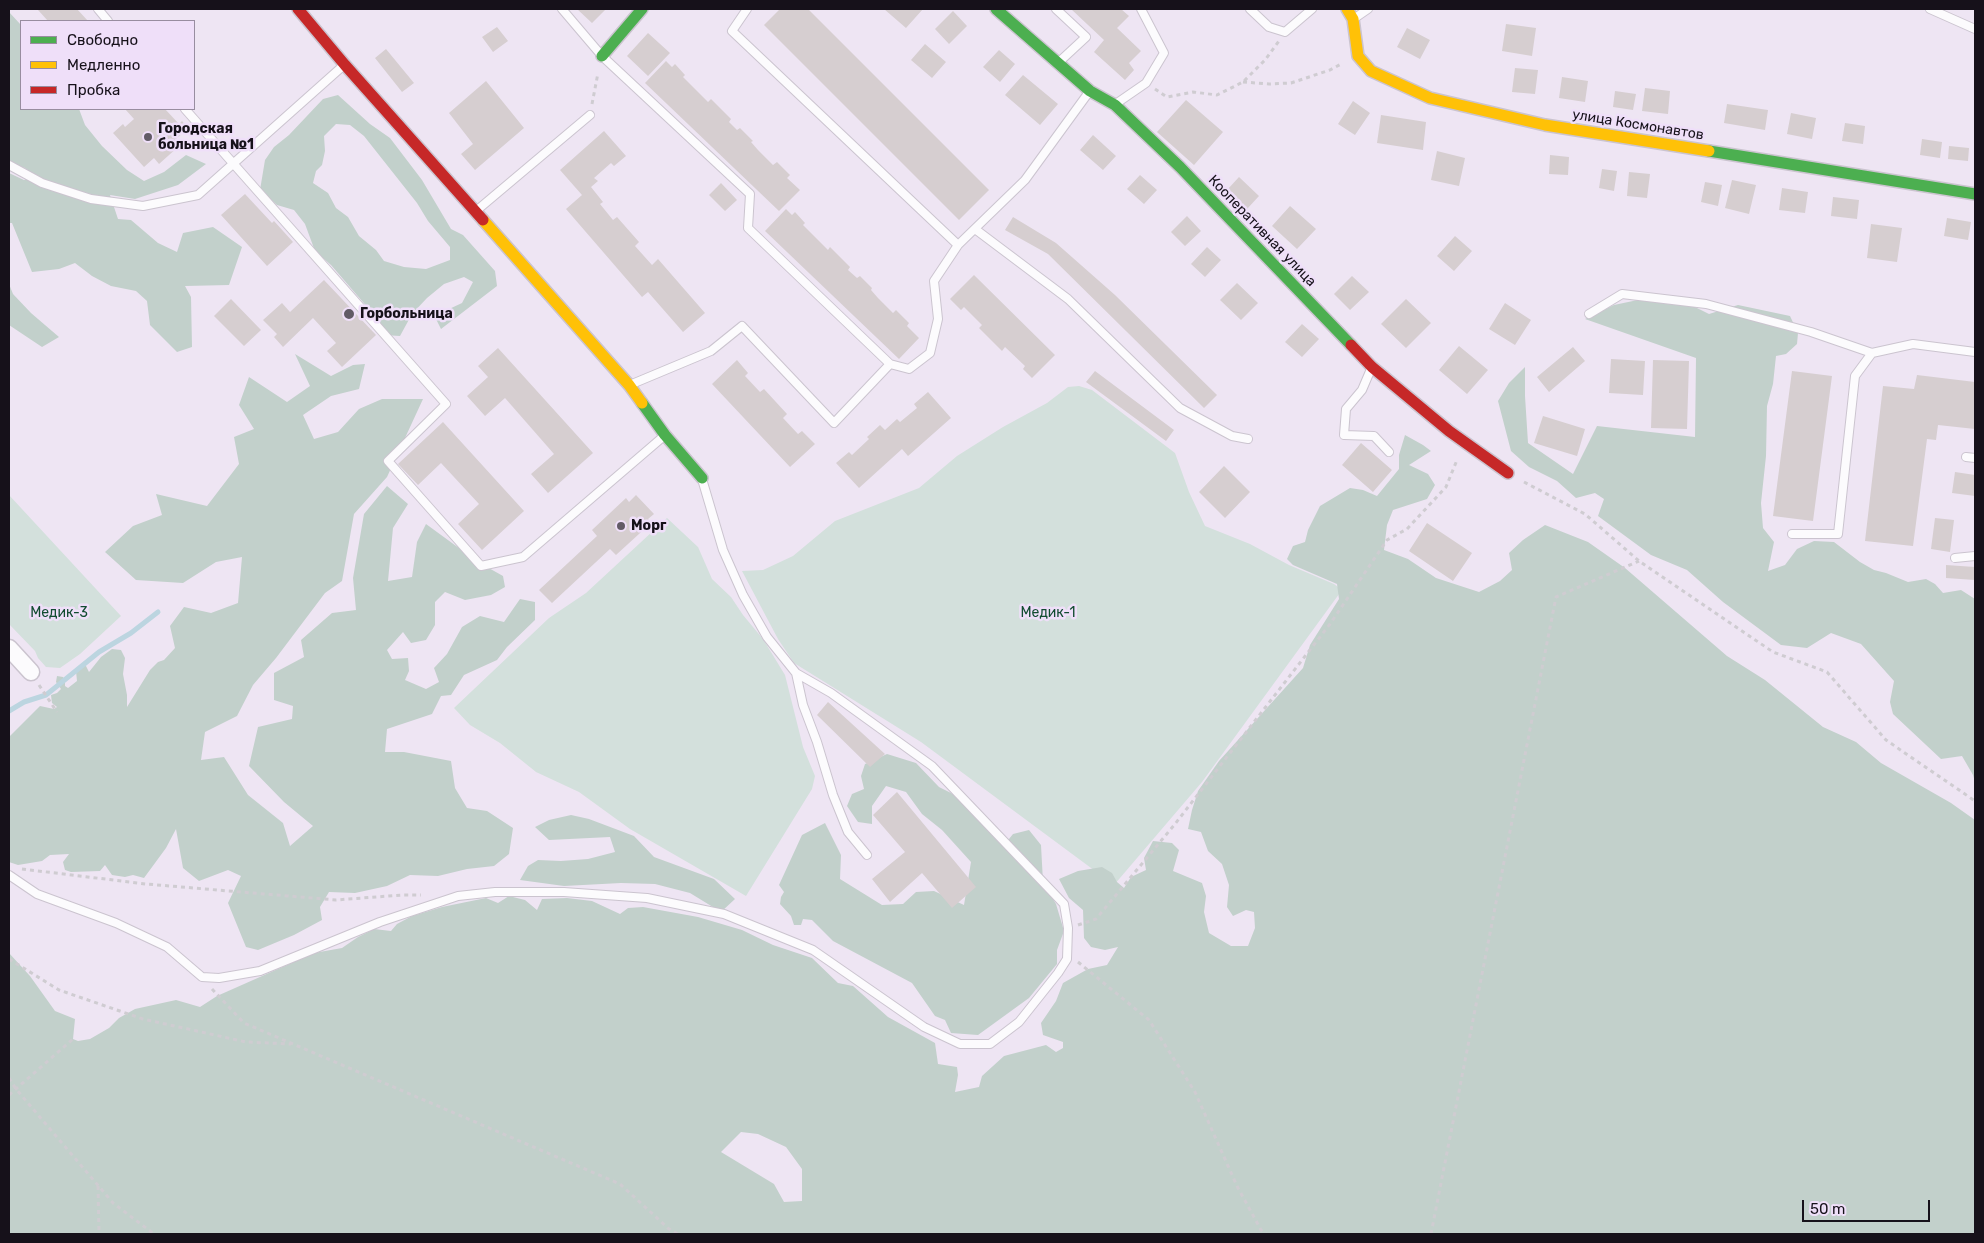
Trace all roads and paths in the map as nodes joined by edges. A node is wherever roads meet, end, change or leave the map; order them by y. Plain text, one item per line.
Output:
1 (98, 9) edge
2 (298, 9) edge
3 (562, 9) edge
4 (642, 9) edge
5 (747, 9) edge
6 (996, 9) edge
7 (1056, 9) edge
8 (1141, 9) edge
9 (1250, 9) edge
10 (1312, 9) edge
11 (1368, 9) edge
12 (1930, 9) edge
13 (1350, 14) edge
14 (107, 20) edge
15 (1975, 29) edge
16 (1285, 32) junction
17 (602, 56) junction
18 (1358, 56) junction
19 (1058, 63) junction
20 (345, 65) junction
21 (1243, 82) junction
22 (1146, 83) junction
23 (1090, 91) junction
24 (1115, 105) junction
25 (186, 110) edge
26 (590, 114) joint
27 (233, 164) junction
28 (9, 165) edge
29 (1975, 194) edge
30 (475, 212) junction
31 (975, 229) junction
32 (958, 245) junction
33 (1589, 314) dead end
34 (1975, 352) edge
35 (1872, 353) junction
36 (890, 364) junction
37 (1372, 367) junction
38 (628, 385) junction
39 (665, 435) junction
40 (1248, 439) dead end
41 (1465, 442) junction
42 (1389, 452) dead end
43 (1966, 457) dead end
44 (1975, 458) edge
45 (1508, 473) joint
46 (702, 478) joint
47 (1792, 534) dead end
48 (1975, 556) edge
49 (1955, 558) dead end
50 (1639, 561) junction
51 (9, 648) edge
52 (31, 672) joint
53 (796, 674) junction
54 (57, 712) dead end
55 (1975, 801) edge
56 (867, 855) dead end
57 (19, 868) dead end
58 (9, 875) edge
59 (430, 896) dead end
60 (1068, 928) junction
61 (9, 959) edge
62 (1067, 959) junction
63 (202, 977) junction
64 (73, 1039) dead end
65 (294, 1044) junction
66 (9, 1078) edge
67 (16, 1089) junction
68 (9, 1095) edge
69 (98, 1185) junction
70 (100, 1234) edge
71 (154, 1234) edge
72 (678, 1234) edge
73 (1266, 1234) edge
74 (1431, 1234) edge

1 - 14 lane
2 - 20 street
3 - 17 lane
4 - 17 street
5 - 32 lane
6 - 19 street, Кооперативная улица
7 - 19 lane
8 - 22 lane
9 - 16 lane
10 - 16 lane
11 - 13 lane
12 - 15 lane
13 - 18 street
16 - 21 path
17 - 26 path
17 - 36 lane
18 - 21 path
18 - 29 street, улица Космонавтов
19 - 23 street, Кооперативная улица
20 - 27 lane
20 - 30 street
21 - 22 path
22 - 24 lane
23 - 24 street, Кооперативная улица
23 - 31 lane
24 - 37 street, Кооперативная улица
25 - 27 lane
26 - 30 lane
27 - 28 lane
27 - 39 lane
30 - 38 street
31 - 32 lane
31 - 40 lane
32 - 36 lane
33 - 35 lane
34 - 35 lane
35 - 47 lane
36 - 38 lane
37 - 41 street, Кооперативная улица
37 - 42 lane
38 - 39 street
39 - 46 street
41 - 45 street, Кооперативная улица
41 - 60 path
43 - 44 lane
45 - 50 path
46 - 53 lane
48 - 49 lane
50 - 55 path
50 - 74 path
51 - 52 street
52 - 54 path
53 - 56 lane
53 - 60 lane
57 - 59 path
58 - 63 lane
60 - 62 lane
61 - 65 path
62 - 63 lane
62 - 73 path
63 - 65 path
64 - 67 path
65 - 72 path
66 - 67 path
67 - 68 path
67 - 69 path
69 - 70 path
69 - 71 path

